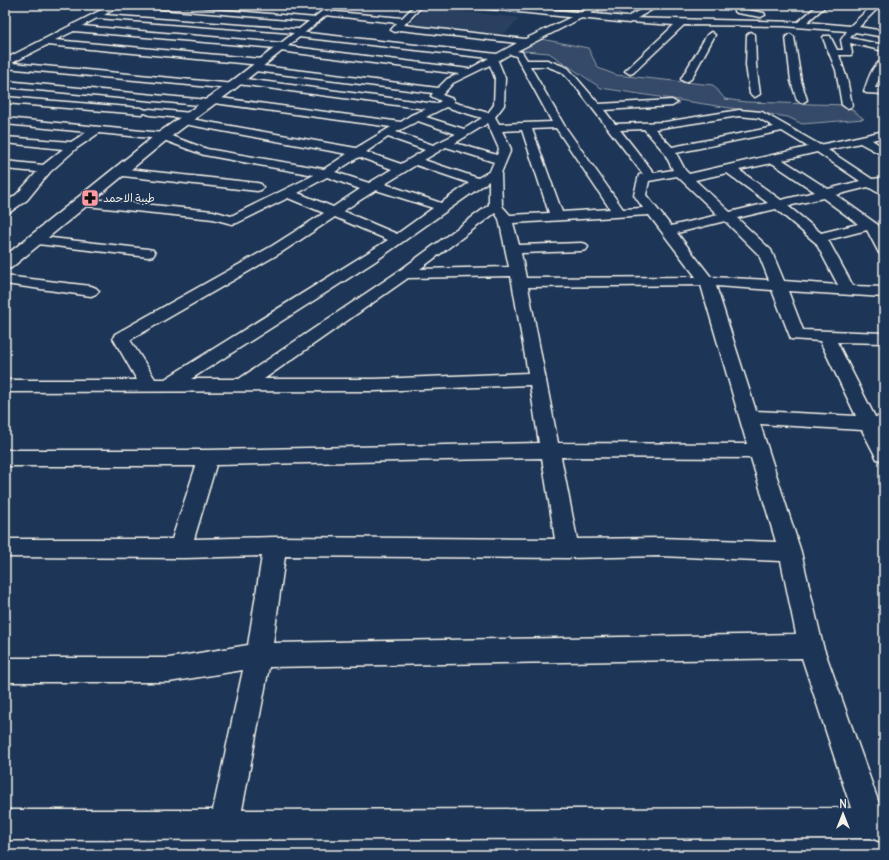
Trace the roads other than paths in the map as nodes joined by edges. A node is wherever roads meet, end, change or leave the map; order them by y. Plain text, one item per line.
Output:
1 (234, 5) edge
2 (304, 5) edge
3 (419, 5) edge
4 (479, 5) edge
5 (559, 5) edge
6 (603, 5) edge
7 (641, 5) edge
8 (656, 5) edge
9 (823, 5) edge
10 (877, 5) edge
11 (151, 6) edge
12 (274, 8) dead end
13 (732, 8) edge
14 (595, 9) junction
15 (222, 12) junction
16 (870, 12) junction
17 (884, 14) edge
18 (265, 15) junction
19 (325, 15) edge
20 (717, 15) dead end
21 (580, 16) junction
22 (94, 17) junction
23 (130, 19) junction
24 (615, 19) junction
25 (147, 20) junction
26 (629, 20) junction
27 (706, 22) junction
28 (681, 23) junction
29 (801, 23) junction
30 (202, 24) junction
31 (248, 27) junction
32 (72, 28) junction
33 (395, 28) junction
34 (854, 28) junction
35 (671, 32) junction
36 (123, 33) junction
37 (300, 33) junction
38 (687, 33) dead end
39 (884, 34) edge
40 (710, 35) dead end
41 (762, 35) dead end
42 (790, 37) dead end
43 (180, 38) junction
44 (845, 40) junction
45 (228, 41) junction
46 (45, 42) junction
47 (526, 42) junction
48 (381, 44) junction
49 (97, 47) junction
50 (884, 48) edge
51 (282, 51) junction
52 (156, 52) junction
53 (834, 52) junction
54 (84, 55) dead end
55 (501, 56) junction
56 (206, 57) junction
57 (368, 59) junction
58 (144, 60) dead end
59 (71, 62) dead end
60 (262, 62) junction
61 (524, 63) junction
62 (884, 63) edge
63 (5, 64) edge
64 (194, 65) dead end
65 (131, 68) dead end
66 (58, 70) junction
67 (183, 72) dead end
68 (471, 72) junction
69 (630, 72) dead end
70 (119, 76) junction
71 (153, 79) junction
72 (686, 79) dead end
73 (172, 80) junction
74 (5, 84) edge
75 (235, 84) junction
76 (852, 87) junction
77 (441, 91) junction
78 (869, 91) junction
79 (884, 91) edge
80 (755, 94) dead end
81 (128, 95) junction
82 (884, 99) edge
83 (5, 100) edge
84 (802, 100) dead end
85 (211, 101) junction
86 (650, 104) junction
87 (672, 104) dead end
88 (441, 105) junction
89 (847, 105) dead end
90 (362, 107) dead end
91 (596, 107) junction
92 (110, 109) junction
93 (417, 116) junction
94 (187, 119) junction
95 (5, 120) edge
96 (97, 122) junction
97 (492, 122) junction
98 (401, 125) junction
99 (665, 125) junction
100 (559, 126) junction
101 (647, 126) junction
102 (526, 127) junction
103 (612, 127) junction
104 (783, 128) junction
105 (238, 132) junction
106 (387, 133) junction
107 (465, 133) junction
108 (884, 134) edge
109 (163, 136) junction
110 (862, 139) junction
111 (5, 140) edge
112 (368, 144) junction
113 (73, 146) junction
114 (439, 146) junction
115 (819, 149) junction
116 (669, 151) junction
117 (357, 152) junction
118 (884, 153) edge
119 (774, 159) junction
120 (415, 161) junction
121 (5, 165) edge
122 (497, 167) junction
123 (46, 169) junction
124 (403, 169) junction
125 (730, 169) junction
126 (118, 172) junction
127 (326, 173) junction
128 (683, 175) junction
129 (651, 177) junction
130 (884, 179) edge
131 (478, 182) junction
132 (870, 183) junction
133 (372, 186) junction
134 (257, 187) dead end
135 (884, 192) edge
136 (288, 193) junction
137 (825, 193) junction
138 (5, 195) edge
139 (22, 197) junction
140 (81, 202) junction
141 (778, 204) junction
142 (496, 206) junction
143 (441, 207) junction
144 (5, 209) edge
145 (334, 211) junction
146 (653, 211) junction
147 (619, 213) junction
148 (557, 216) junction
149 (726, 217) junction
150 (506, 219) junction
151 (875, 226) edge
152 (668, 231) junction
153 (818, 238) junction
154 (398, 239) junction
155 (34, 240) junction
156 (581, 247) dead end
157 (512, 249) junction
158 (884, 250) edge
159 (148, 253) dead end
160 (5, 264) edge
161 (404, 274) junction
162 (518, 277) junction
163 (5, 280) edge
164 (707, 281) junction
165 (779, 286) junction
166 (848, 290) junction
167 (91, 292) dead end
168 (884, 292) edge
169 (826, 337) junction
170 (884, 338) edge
171 (538, 379) junction
172 (149, 385) junction
173 (169, 385) junction
174 (243, 385) junction
175 (5, 386) edge
176 (748, 417) junction
177 (876, 423) edge
178 (551, 450) junction
179 (759, 451) junction
180 (884, 454) edge
181 (5, 458) edge
182 (208, 458) junction
183 (275, 546) junction
184 (5, 548) edge
185 (180, 549) junction
186 (568, 549) junction
187 (790, 552) junction
188 (811, 646) junction
189 (259, 655) junction
190 (5, 670) edge
191 (225, 824) junction
192 (5, 825) edge
193 (878, 825) edge

1 - 15 street
2 - 19 street
3 - 33 street
4 - 21 main road
5 - 14 street
6 - 14 street
7 - 24 main road
8 - 26 main road
9 - 29 street
10 - 16 street
11 - 15 street
11 - 22 street
11 - 23 street
12 - 18 street
13 - 29 street
14 - 21 street
15 - 18 street
15 - 30 street
16 - 17 street
16 - 34 street
18 - 19 street
18 - 31 street
19 - 33 street
19 - 37 main road
20 - 27 street
21 - 24 main road
21 - 47 street
22 - 23 street
22 - 32 street
23 - 25 street
24 - 26 main road
25 - 30 street
25 - 36 street
26 - 28 street
27 - 28 street
27 - 29 street
28 - 35 street
29 - 34 street
30 - 31 street
30 - 43 street
31 - 37 street
31 - 45 street
32 - 36 street
32 - 46 street
33 - 47 street
33 - 48 street
34 - 39 street
34 - 44 street
35 - 38 street
35 - 69 street
36 - 43 street
36 - 49 street
37 - 48 street
37 - 51 main road
40 - 72 street
41 - 80 street
42 - 84 street
43 - 45 street
43 - 52 street
44 - 50 street
44 - 53 street
44 - 53 street
45 - 51 street
45 - 56 street
46 - 49 street
46 - 63 street
47 - 55 street
48 - 55 street
48 - 57 street
49 - 52 street
49 - 54 street
51 - 57 street
51 - 60 main road
52 - 56 street
52 - 58 street
53 - 76 street
55 - 61 street
55 - 68 street
55 - 97 street
56 - 60 street
56 - 64 street
57 - 68 street
59 - 66 street
60 - 75 main road
60 - 77 street
61 - 91 street
61 - 100 street
62 - 78 street
63 - 66 street
65 - 70 street
66 - 70 street
67 - 73 street
68 - 77 street
70 - 71 street
71 - 73 street
71 - 81 street
73 - 75 street
74 - 81 street
75 - 85 main road
75 - 88 street
76 - 78 street
76 - 89 street
77 - 88 street
78 - 79 street
78 - 82 street
81 - 85 street
81 - 92 street
83 - 92 street
85 - 94 main road
85 - 98 street
86 - 87 street
86 - 91 street
86 - 99 street
88 - 93 street
88 - 97 street
90 - 93 street
91 - 103 street
92 - 94 street
92 - 96 street
93 - 98 street
93 - 107 street
94 - 105 street
94 - 109 main road
95 - 96 street
96 - 109 street
96 - 113 street
97 - 102 street
97 - 107 street
97 - 122 street
98 - 106 street
99 - 101 street
99 - 104 street
100 - 102 street
100 - 147 street
101 - 103 street
101 - 116 street
102 - 148 street
103 - 129 street
104 - 115 street
104 - 116 street
105 - 112 street
105 - 117 street
106 - 112 street
106 - 114 street
107 - 114 street
108 - 110 street
109 - 126 main road
109 - 127 street
110 - 115 street
110 - 118 street
111 - 113 street
112 - 117 street
113 - 123 street
114 - 120 street
114 - 122 street
115 - 119 street
115 - 132 street
116 - 128 street
117 - 124 street
117 - 127 street
119 - 125 street
119 - 137 street
120 - 124 street
120 - 131 street
121 - 123 street
122 - 131 street
122 - 142 street
123 - 139 street
124 - 133 street
125 - 128 street
125 - 141 street
126 - 134 street
126 - 140 main road
127 - 133 street
127 - 136 street
128 - 129 street
128 - 149 street
129 - 146 street
130 - 132 street
131 - 143 street
132 - 135 street
132 - 137 street
133 - 143 street
133 - 145 street
136 - 140 street
136 - 145 street
137 - 141 street
137 - 151 street
138 - 139 street
139 - 144 street
140 - 155 main road
141 - 149 street
141 - 153 street
142 - 150 street
142 - 161 street
143 - 154 street
145 - 154 street
145 - 172 street
146 - 147 street
146 - 152 street
147 - 148 street
148 - 150 street
149 - 152 street
149 - 165 street
150 - 157 street
151 - 153 street
151 - 158 street
152 - 164 street
153 - 166 street
154 - 173 street
155 - 159 street
155 - 160 main road
156 - 157 street
157 - 162 street
161 - 162 street
161 - 174 street
162 - 164 street
162 - 171 street
163 - 167 street
164 - 165 street
164 - 176 street
165 - 166 street
165 - 169 street
166 - 168 street
169 - 170 street
169 - 177 street
171 - 174 street
171 - 178 street
172 - 173 street
172 - 175 street
173 - 174 street
176 - 177 street
176 - 179 street
177 - 180 street
178 - 179 street
178 - 182 street
178 - 186 street
179 - 187 street
181 - 182 street
182 - 185 street
183 - 185 street
183 - 186 street
183 - 189 street
184 - 185 street
186 - 187 street
187 - 188 street
188 - 189 street
188 - 193 street
189 - 190 street
189 - 191 street
191 - 192 street
191 - 193 street

